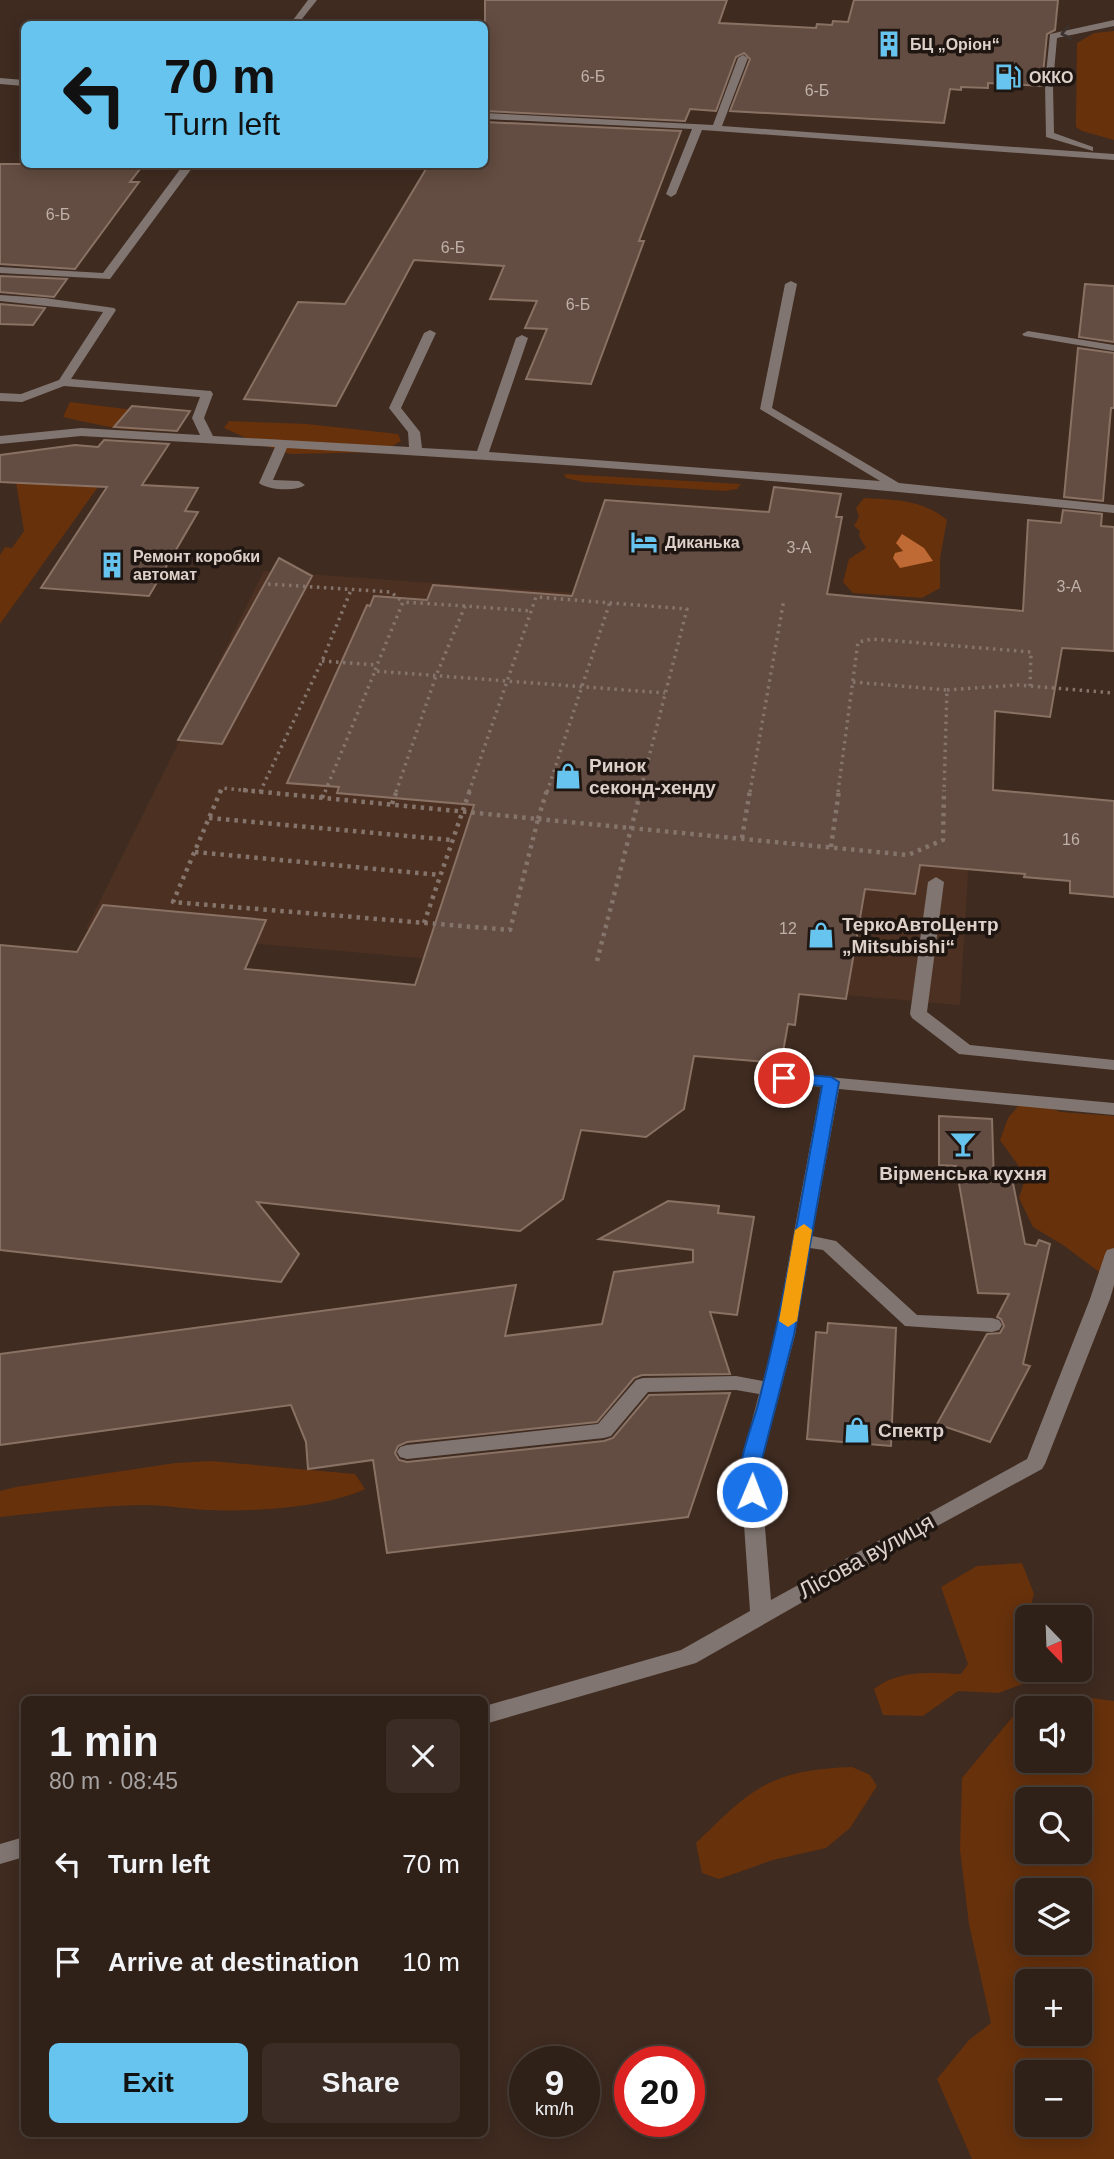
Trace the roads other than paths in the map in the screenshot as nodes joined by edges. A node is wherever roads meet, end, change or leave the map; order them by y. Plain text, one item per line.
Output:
1 (313, 0) edge
2 (296, 21) edge
3 (1114, 23) edge
4 (743, 58) dead end
5 (1049, 72) dead end
6 (0, 81) edge
7 (21, 83) edge
8 (1048, 86) dead end
9 (488, 116) edge
10 (698, 127) junction
11 (716, 129) junction
12 (1114, 157) edge
13 (187, 168) edge
14 (671, 194) dead end
15 (0, 270) edge
16 (791, 284) dead end
17 (0, 298) edge
18 (430, 333) dead end
19 (1028, 334) dead end
20 (523, 338) dead end
21 (1114, 348) edge
22 (63, 382) junction
23 (0, 397) edge
24 (208, 439) junction
25 (0, 440) edge
26 (282, 444) junction
27 (416, 452) junction
28 (482, 455) junction
29 (299, 485) dead end
30 (896, 486) junction
31 (1114, 509) edge
32 (936, 881) dead end
33 (1114, 1065) edge
34 (784, 1078) dead end
35 (831, 1082) junction
36 (1114, 1109) edge
37 (802, 1241) junction
38 (1114, 1254) edge
39 (992, 1325) dead end
40 (771, 1389) junction
41 (407, 1452) dead end
42 (761, 1615) junction
43 (488, 1715) edge
44 (21, 1848) edge
45 (0, 1854) edge

1 - 2 street
3 -> 5 street
4 - 11 street
6 - 7 street
8 - 12 street
9 - 10 street
10 - 11 street
10 - 14 street
11 - 12 street
13 - 15 street
16 - 30 street
17 - 22 street
18 - 27 street
19 - 21 street
20 - 28 street
22 - 23 street
22 - 24 street
24 - 25 street
24 - 26 street
26 - 27 street
26 - 29 street
27 - 28 street
28 - 30 street
30 - 31 street
32 - 33 street
34 - 35 street
35 - 36 street
35 - 37 street
37 - 39 street
37 - 40 street
38 - 42 street, Лісова вулиця
40 - 41 street
40 - 42 street
42 - 43 street, Лісова вулиця
44 - 45 street

